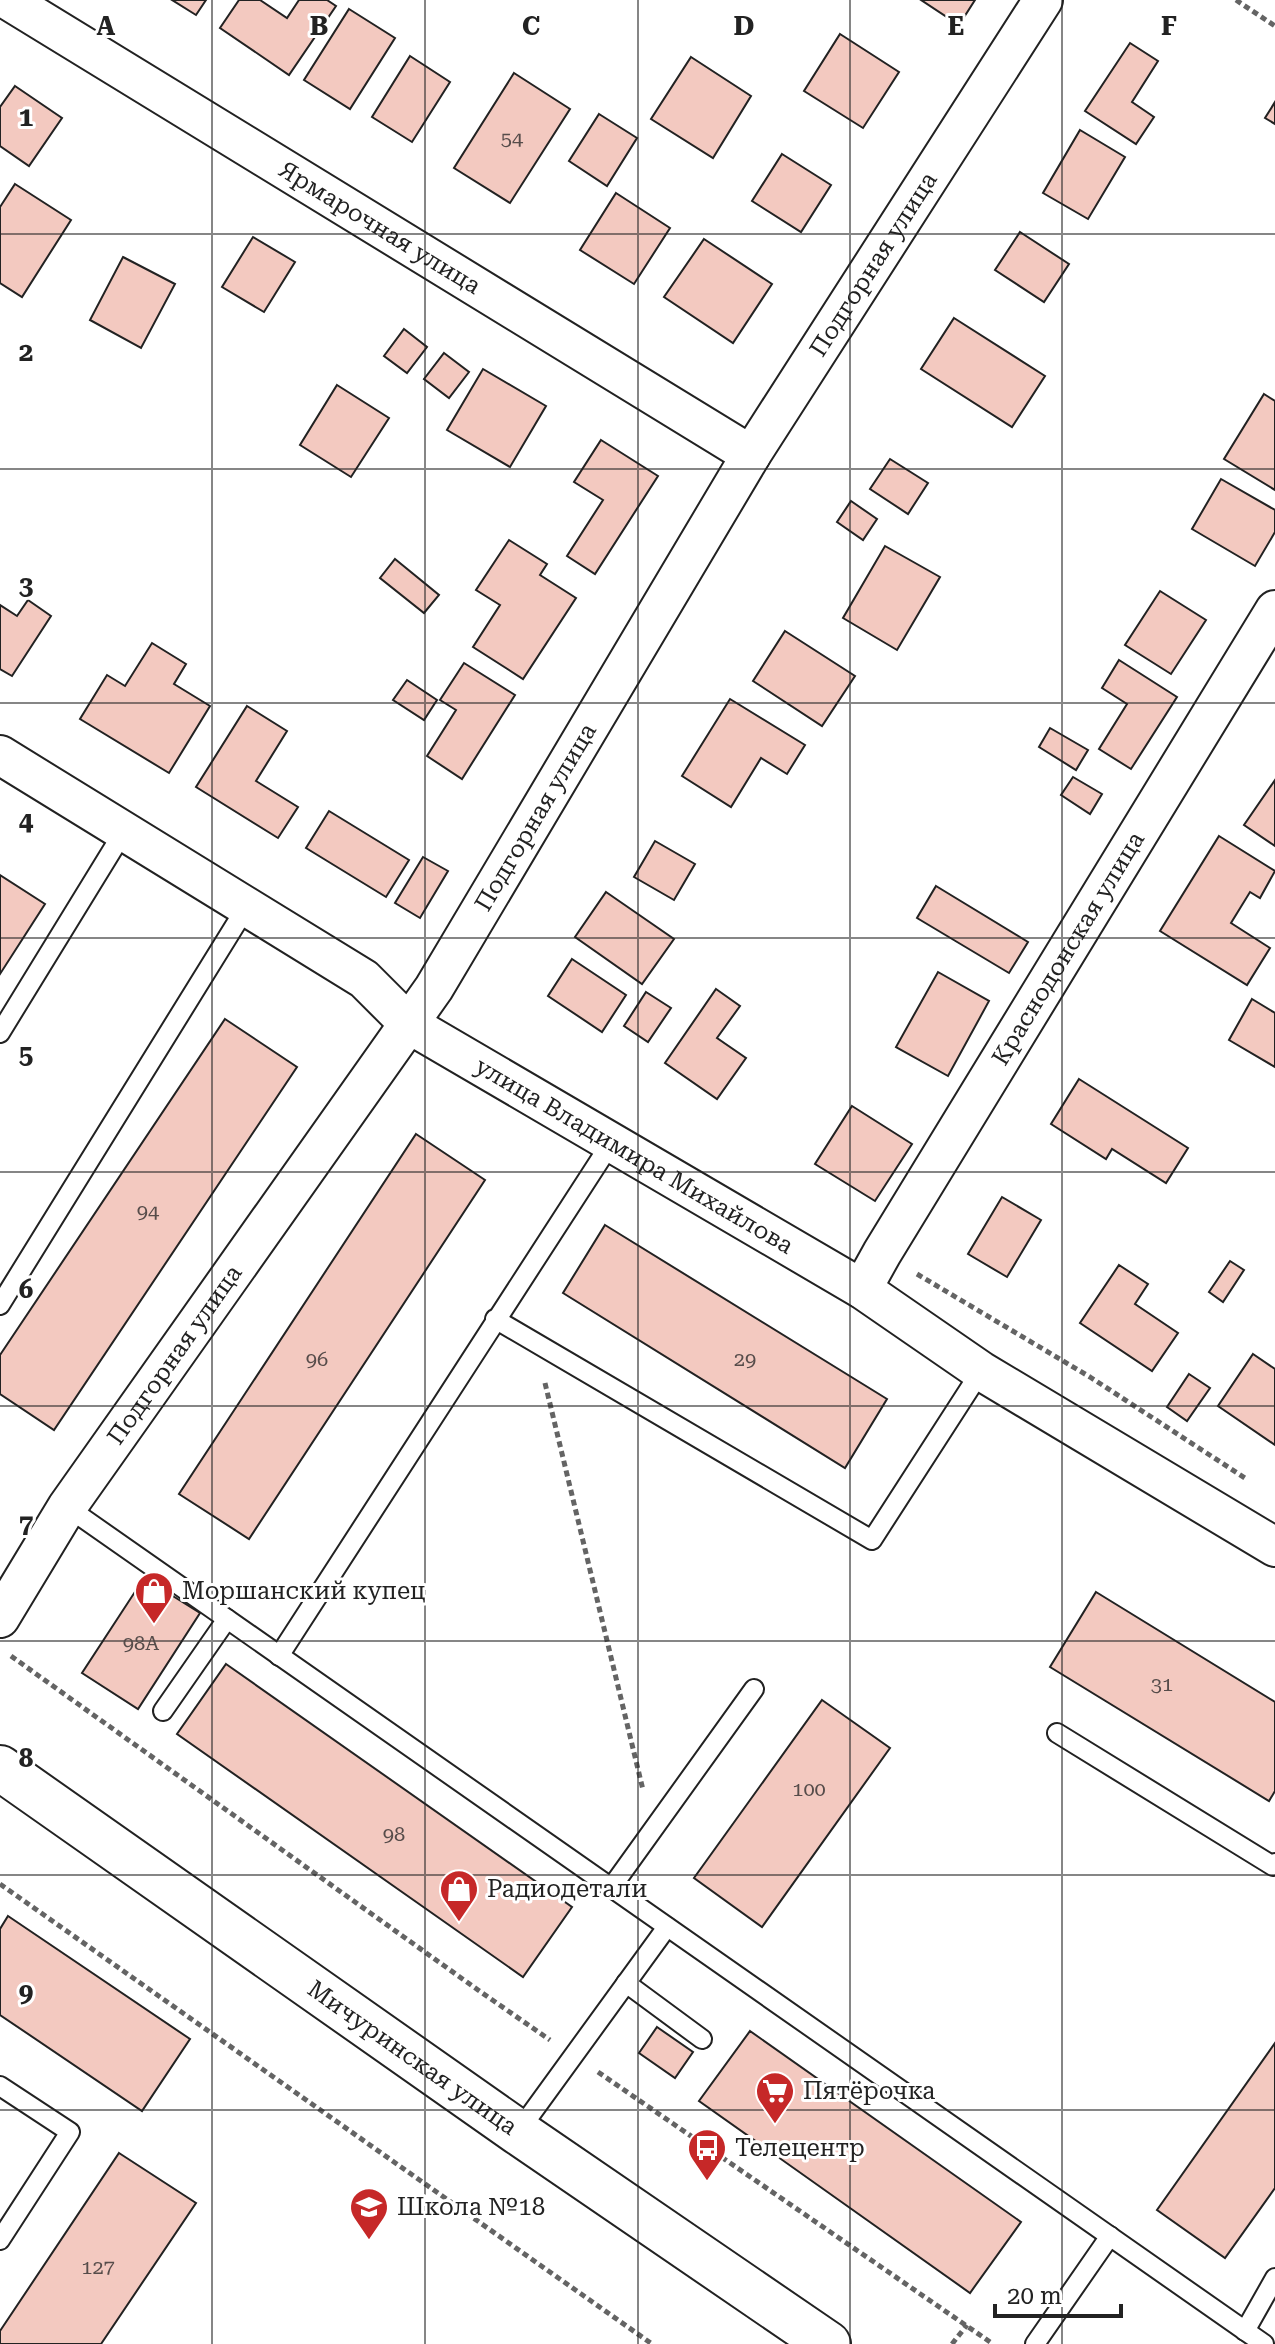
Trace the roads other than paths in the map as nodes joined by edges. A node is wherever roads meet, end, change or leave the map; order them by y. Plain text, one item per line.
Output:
1 (8, 0) edge
2 (1043, 0) edge
3 (751, 455) junction
4 (1275, 610) edge
5 (0, 755) edge
6 (124, 831) junction
7 (247, 906) junction
8 (409, 1024) junction
9 (0, 1033) edge
10 (611, 1143) junction
11 (862, 1289) junction
12 (0, 1305) edge
13 (495, 1319) junction
14 (981, 1371) junction
15 (67, 1507) junction
16 (1272, 1540) edge
17 (0, 1618) edge
18 (227, 1619) junction
19 (279, 1656) junction
20 (754, 1689) dead end
21 (163, 1711) dead end
22 (1057, 1733) dead end
23 (0, 1768) edge
24 (1275, 1863) edge
25 (611, 1888) junction
26 (667, 1927) junction
27 (626, 1983) junction
28 (702, 2039) dead end
29 (0, 2086) edge
30 (518, 2132) junction
31 (1110, 2236) junction
32 (0, 2240) edge
33 (1275, 2278) edge
34 (1245, 2331) junction
35 (828, 2344) edge
36 (1035, 2344) edge
37 (1264, 2344) edge

1 - 3 street, Ярмарочная улица
2 - 3 street, Подгорная улица
3 - 8 street, Подгорная улица
4 - 11 street, Краснодонская улица
5 - 6 street, улица Владимира Михайлова
6 - 7 street, улица Владимира Михайлова
6 - 9 lane
7 - 8 street, улица Владимира Михайлова
7 - 12 lane
8 - 10 street, улица Владимира Михайлова
8 - 15 street, Подгорная улица
10 - 11 street, улица Владимира Михайлова
10 - 13 lane
11 - 14 street, улица Владимира Михайлова
13 - 14 lane
13 - 19 lane
14 - 16 street, улица Владимира Михайлова
15 - 17 street, Подгорная улица
15 - 18 lane
18 - 19 lane
18 - 21 lane
19 - 25 lane
20 - 25 lane
22 - 24 lane
23 - 30 main road, Мичуринская улица
25 - 26 lane
26 - 27 lane
26 - 31 lane
27 - 28 lane
27 - 30 lane
29 - 32 lane
30 - 35 main road, Мичуринская улица
31 - 34 lane
31 - 36 lane
33 - 34 lane
34 - 37 lane

